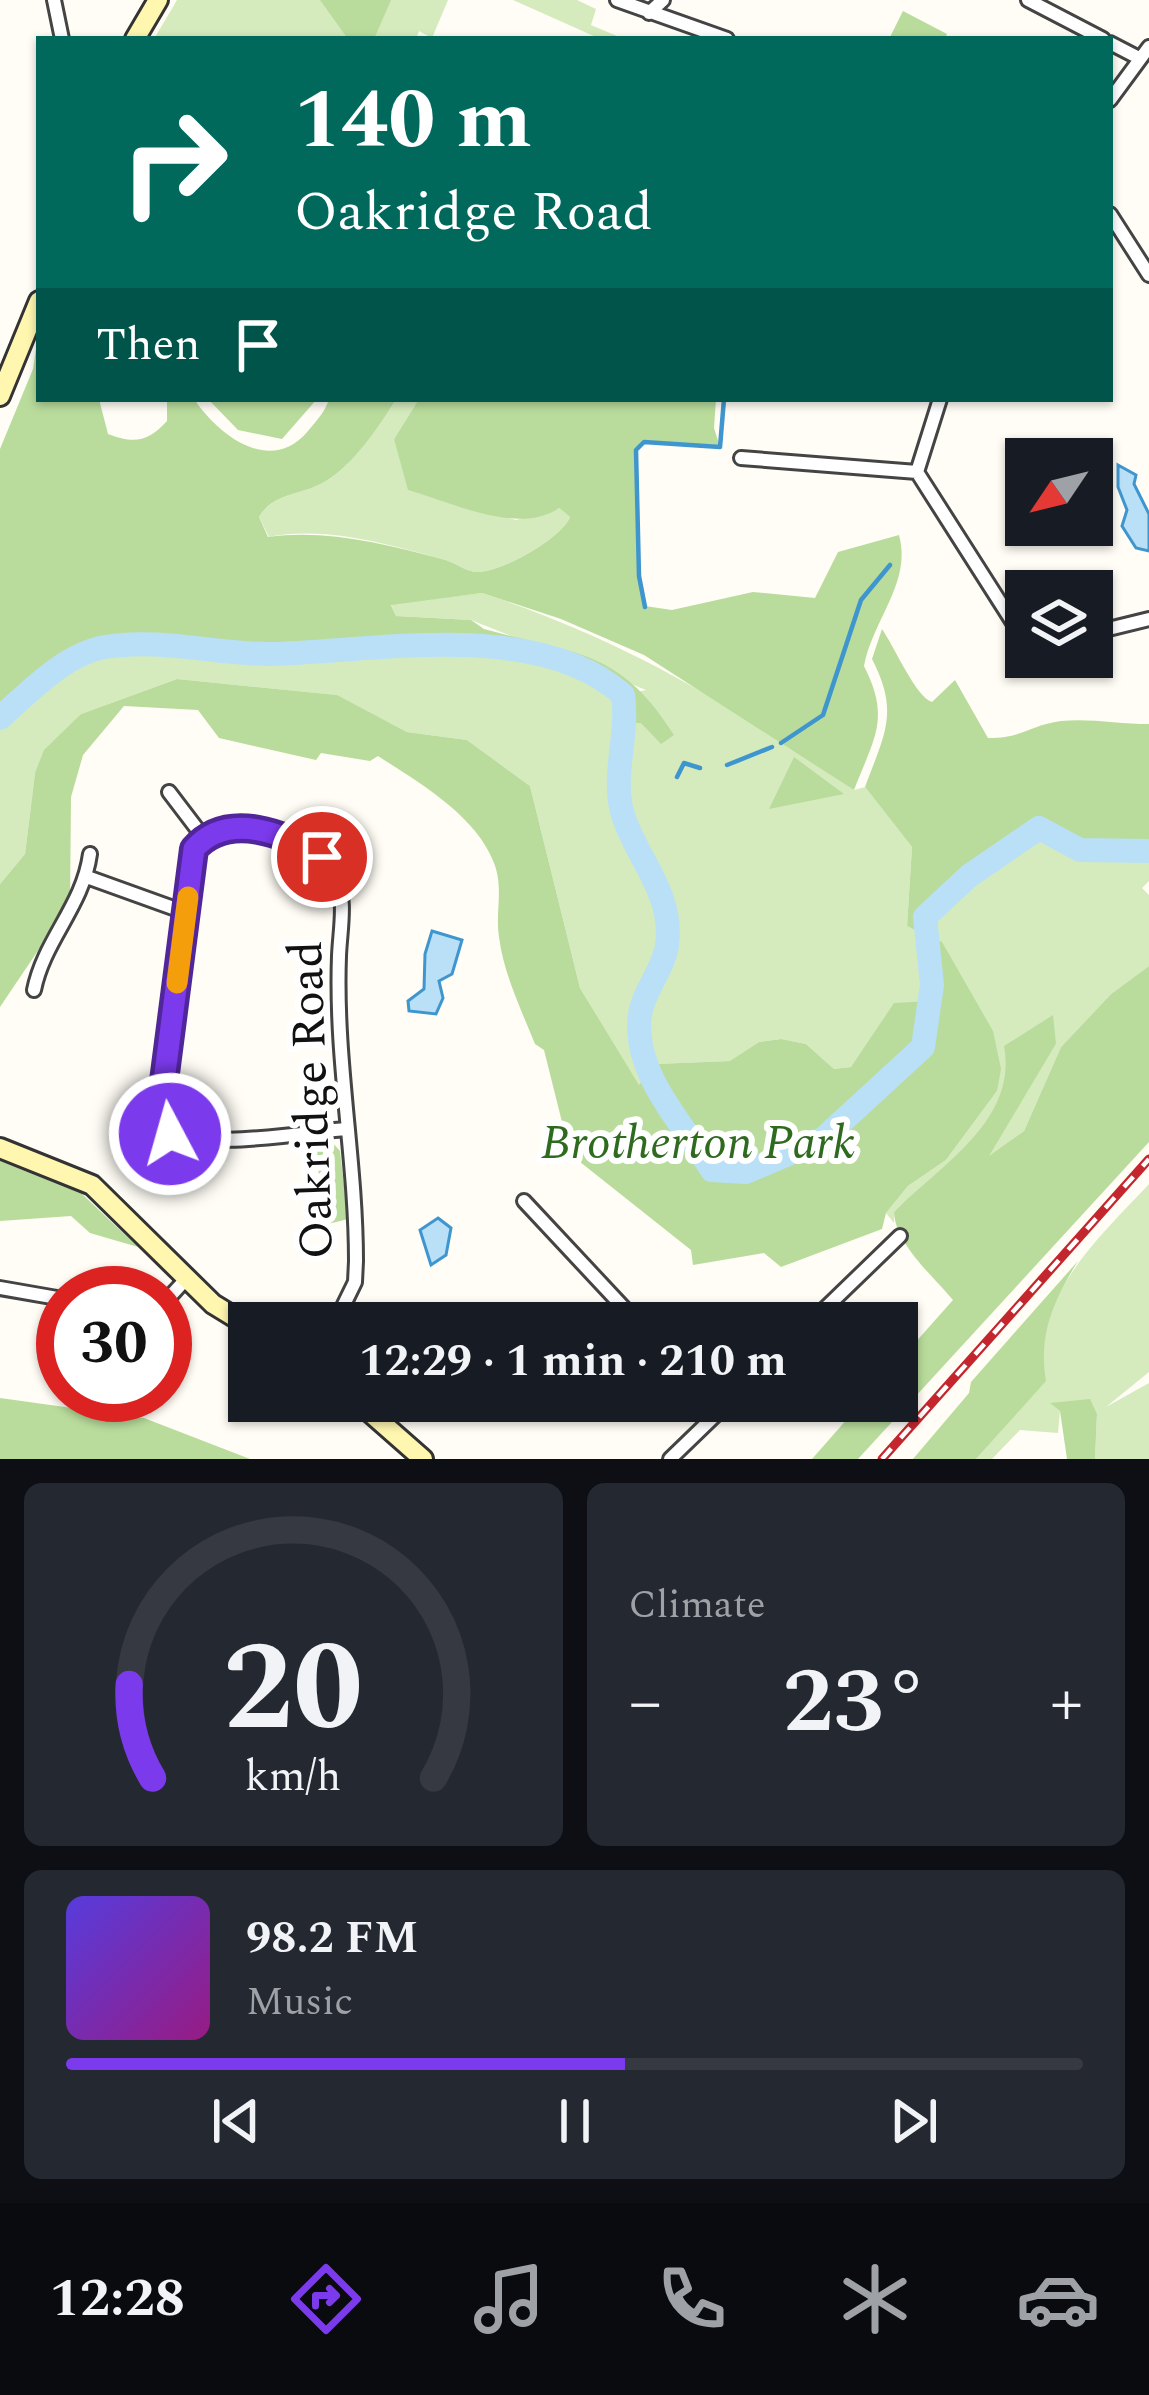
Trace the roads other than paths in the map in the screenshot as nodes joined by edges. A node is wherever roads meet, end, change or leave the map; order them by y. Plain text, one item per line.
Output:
1 (54, 0) edge
2 (158, 0) edge
3 (617, 0) edge
4 (664, 0) edge
5 (1028, 0) edge
6 (649, 13) junction
7 (61, 36) edge
8 (137, 36) edge
9 (718, 36) edge
10 (1097, 36) edge
11 (1113, 43) edge
12 (1144, 52) edge
13 (1113, 96) edge
14 (1113, 219) edge
15 (1149, 273) edge
16 (36, 309) edge
17 (0, 396) edge
18 (939, 402) edge
19 (741, 458) dead end
20 (917, 472) junction
21 (1005, 611) edge
22 (1149, 619) edge
23 (1113, 628) edge
24 (164, 814) dead end
25 (204, 838) junction
26 (90, 854) dead end
27 (87, 877) junction
28 (187, 913) junction
29 (34, 990) dead end
30 (345, 1129) junction
31 (0, 1148) edge
32 (524, 1202) dead end
33 (900, 1236) dead end
34 (173, 1266) edge
35 (192, 1283) edge
36 (0, 1288) edge
37 (36, 1294) edge
38 (345, 1302) edge
39 (618, 1302) edge
40 (832, 1302) edge
41 (228, 1310) edge
42 (381, 1422) edge
43 (704, 1422) edge
44 (423, 1459) edge
45 (670, 1459) edge

1 - 7 street
2 - 8 main road
3 - 6 street
4 - 6 street
5 - 10 street
6 - 9 street
11 - 12 street
12 - 13 street
14 - 15 street
16 - 17 main road
18 - 20 street
19 - 20 street
20 - 21 street
22 - 23 street
24 - 25 street
25 - 28 street
25 - 30 street, Oakridge Road
26 - 27 street
27 - 28 street
27 - 29 street
28 - 30 street
30 - 38 street, Oakridge Road
31 - 34 main road
32 - 39 street
33 - 40 street
35 - 41 main road
36 - 37 street
42 - 44 main road
43 - 45 street

